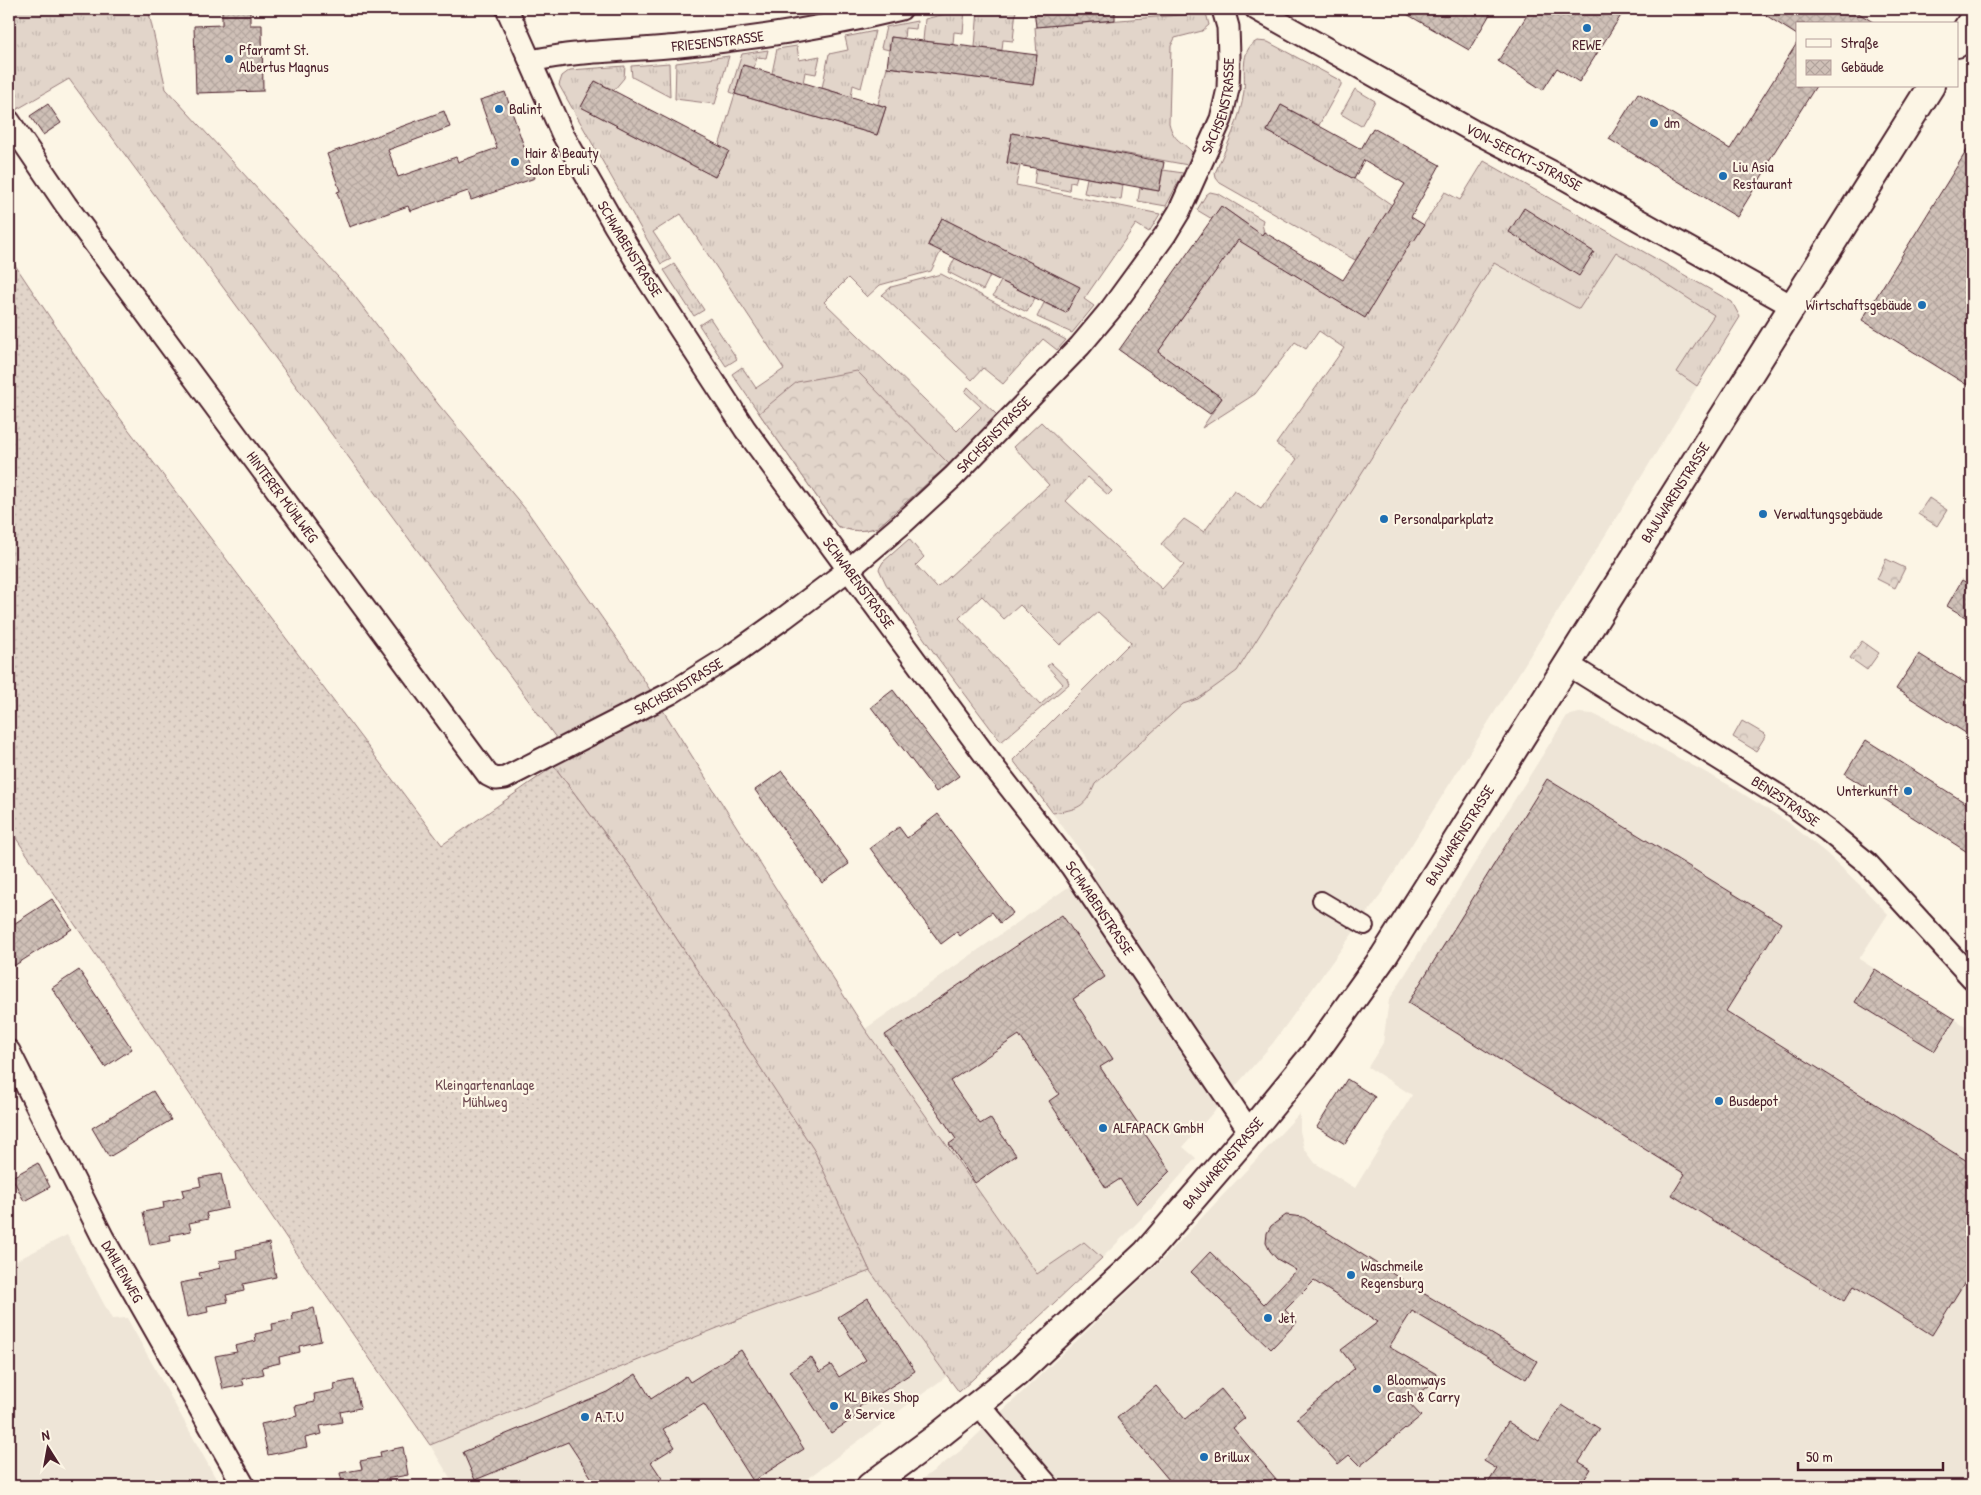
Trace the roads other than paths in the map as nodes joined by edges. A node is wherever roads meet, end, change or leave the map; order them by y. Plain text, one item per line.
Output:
1 (507, 9) edge
2 (901, 9) edge
3 (1256, 9) edge
4 (1228, 10) edge
5 (1972, 20) edge
6 (1958, 42) edge
7 (531, 61) junction
8 (1930, 88) edge
9 (9, 121) edge
10 (1792, 306) junction
11 (848, 570) junction
12 (1566, 664) junction
13 (596, 732) joint
14 (1321, 900) dead end
15 (1365, 926) dead end
16 (1972, 978) edge
17 (9, 1051) edge
18 (1250, 1132) junction
19 (979, 1404) junction
20 (244, 1486) edge
21 (870, 1486) edge
22 (1048, 1486) edge

1 - 7 street, SCHWABENSTRASSE
2 - 7 street, FRIESENSTRASSE
3 - 10 street, VON-SEECKT-STRASSE
4 - 11 street, SACHSENSTRASSE
5 - 6 street
7 - 11 street, SCHWABENSTRASSE
8 - 10 street, BAJUWARENSTRASSE
9 - 13 street, HINTERER MÜHLWEG
10 - 12 street, BAJUWARENSTRASSE
11 - 13 street, SACHSENSTRASSE
11 - 18 street, SCHWABENSTRASSE
12 - 16 street, BENZSTRASSE
12 - 18 street, BAJUWARENSTRASSE
14 - 15 street
17 - 20 street, DAHLIENWEG
18 - 19 street, BAJUWARENSTRASSE
19 - 21 street, BAJUWARENSTRASSE
19 - 22 street

